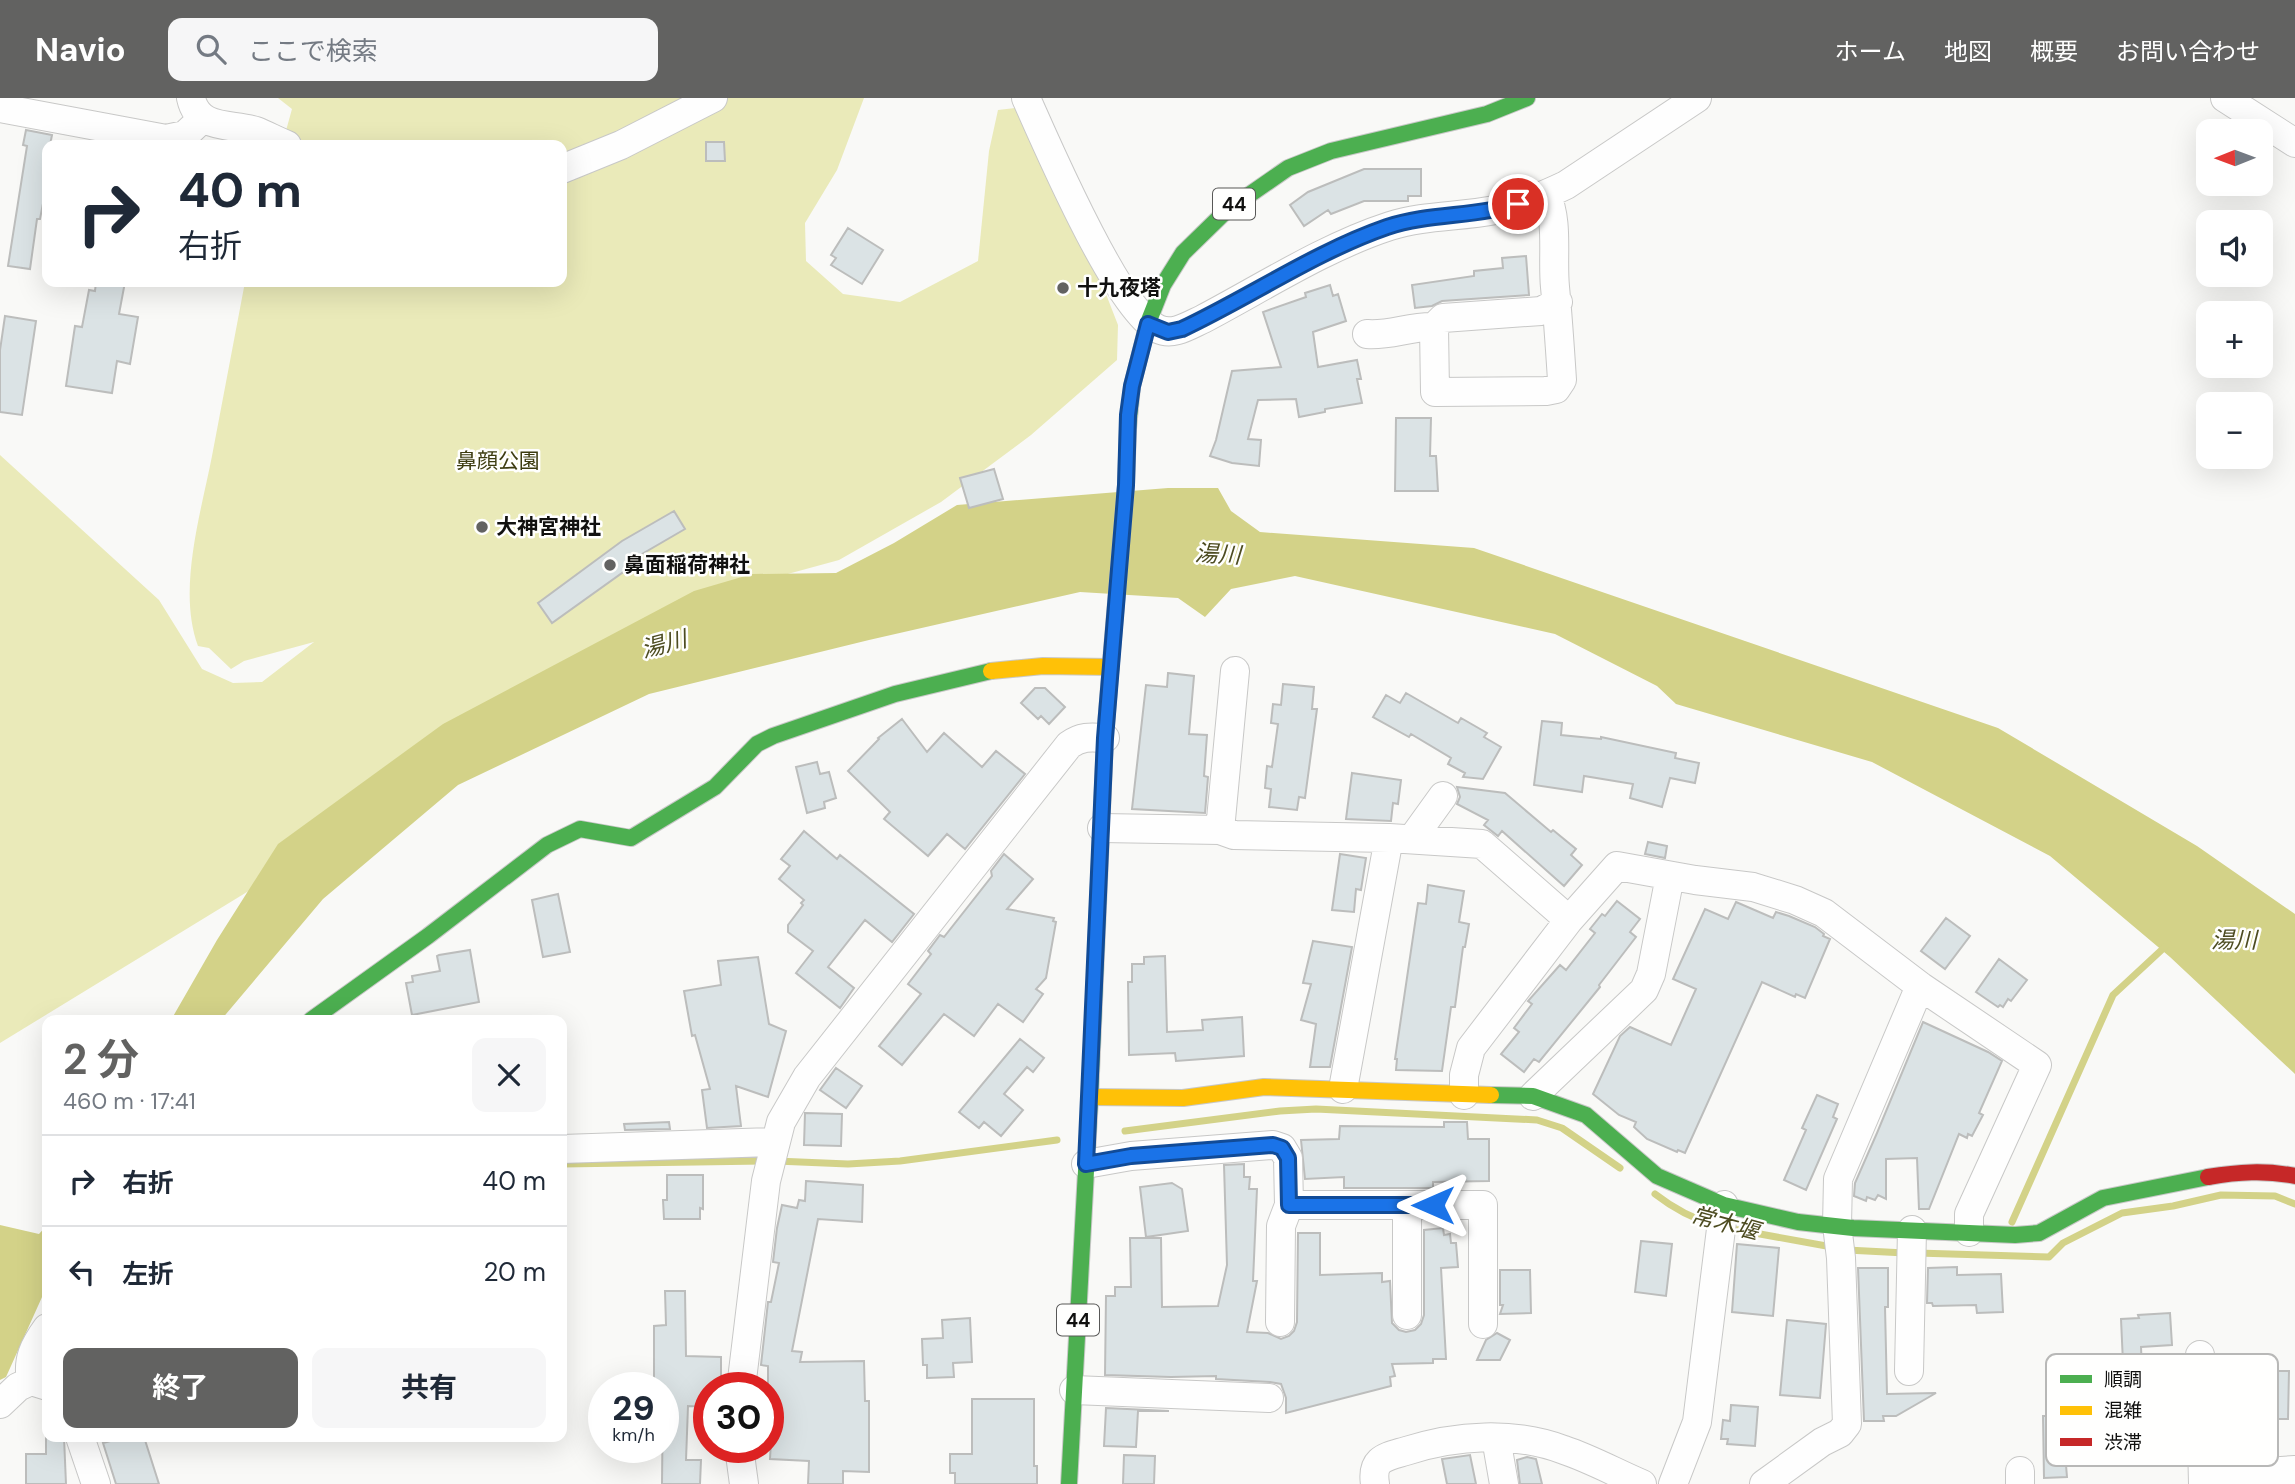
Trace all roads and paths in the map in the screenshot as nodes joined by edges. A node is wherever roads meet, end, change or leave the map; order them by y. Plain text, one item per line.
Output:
1 (713, 98) edge
2 (1026, 98) edge
3 (1527, 98) edge
4 (1697, 98) edge
5 (2225, 98) edge
6 (0, 108) edge
7 (197, 108) edge
8 (276, 140) edge
9 (2295, 143) edge
10 (567, 167) edge
11 (1546, 194) junction
12 (1558, 302) junction
13 (1148, 324) junction
14 (1434, 327) junction
15 (1367, 334) dead end
16 (1111, 660) junction
17 (1235, 671) dead end
18 (1105, 738) junction
19 (1443, 796) dead end
20 (1102, 828) junction
21 (1220, 830) junction
22 (1400, 838) junction
23 (1670, 876) junction
24 (1569, 920) junction
25 (1920, 986) junction
26 (319, 1015) edge
27 (1343, 1089) junction
28 (1464, 1095) junction
29 (1533, 1096) junction
30 (1090, 1104) junction
31 (567, 1149) edge
32 (773, 1154) junction
33 (1086, 1160) junction
34 (2295, 1176) edge
35 (1289, 1205) junction
36 (1408, 1205) junction
37 (1722, 1221) junction
38 (1981, 1233) junction
39 (1839, 1240) junction
40 (1912, 1244) junction
41 (1407, 1315) dead end
42 (1280, 1322) dead end
43 (1483, 1324) dead end
44 (42, 1335) edge
45 (1909, 1371) dead end
46 (743, 1372) edge
47 (39, 1384) edge
48 (1074, 1390) junction
49 (1269, 1398) dead end
50 (0, 1404) edge
51 (1496, 1438) junction
52 (82, 1442) edge
53 (741, 1463) edge
54 (2295, 1471) edge
55 (2203, 1480) edge
56 (96, 1484) edge
57 (744, 1484) edge
58 (1069, 1484) edge
59 (1376, 1484) edge
60 (1504, 1484) edge
61 (1642, 1484) edge
62 (1673, 1484) edge
63 (1763, 1484) edge

1 - 10 street
2 - 13 street
3 - 13 street, 44
4 - 11 street
5 - 9 street
6 - 7 street
7 - 8 street
11 - 12 street
11 - 13 street
12 - 14 street
12 - 14 street
13 - 16 street, 44
14 - 15 street
16 - 18 street, 44
16 - 26 street
17 - 21 street
18 - 20 street, 44
18 - 32 street
19 - 22 street
20 - 21 street
20 - 30 street, 44
21 - 22 street
22 - 24 street
22 - 27 street
23 - 24 street
23 - 25 street
23 - 29 street
24 - 28 street
25 - 38 street
25 - 39 street
27 - 28 street
27 - 30 street
28 - 29 street
29 - 37 street
30 - 33 street, 44
31 - 32 street
32 - 46 street
33 - 35 street
33 - 48 street, 44
34 - 38 street
35 - 36 street
35 - 42 street
36 - 41 street
36 - 43 street
37 - 39 street
37 - 62 street
38 - 40 street
39 - 40 street
39 - 63 street
40 - 45 street
44 - 47 street
47 - 50 street
48 - 49 street
48 - 58 street, 44
51 - 59 street
51 - 60 street
51 - 61 street
52 - 56 street
53 - 57 street
54 - 55 street

